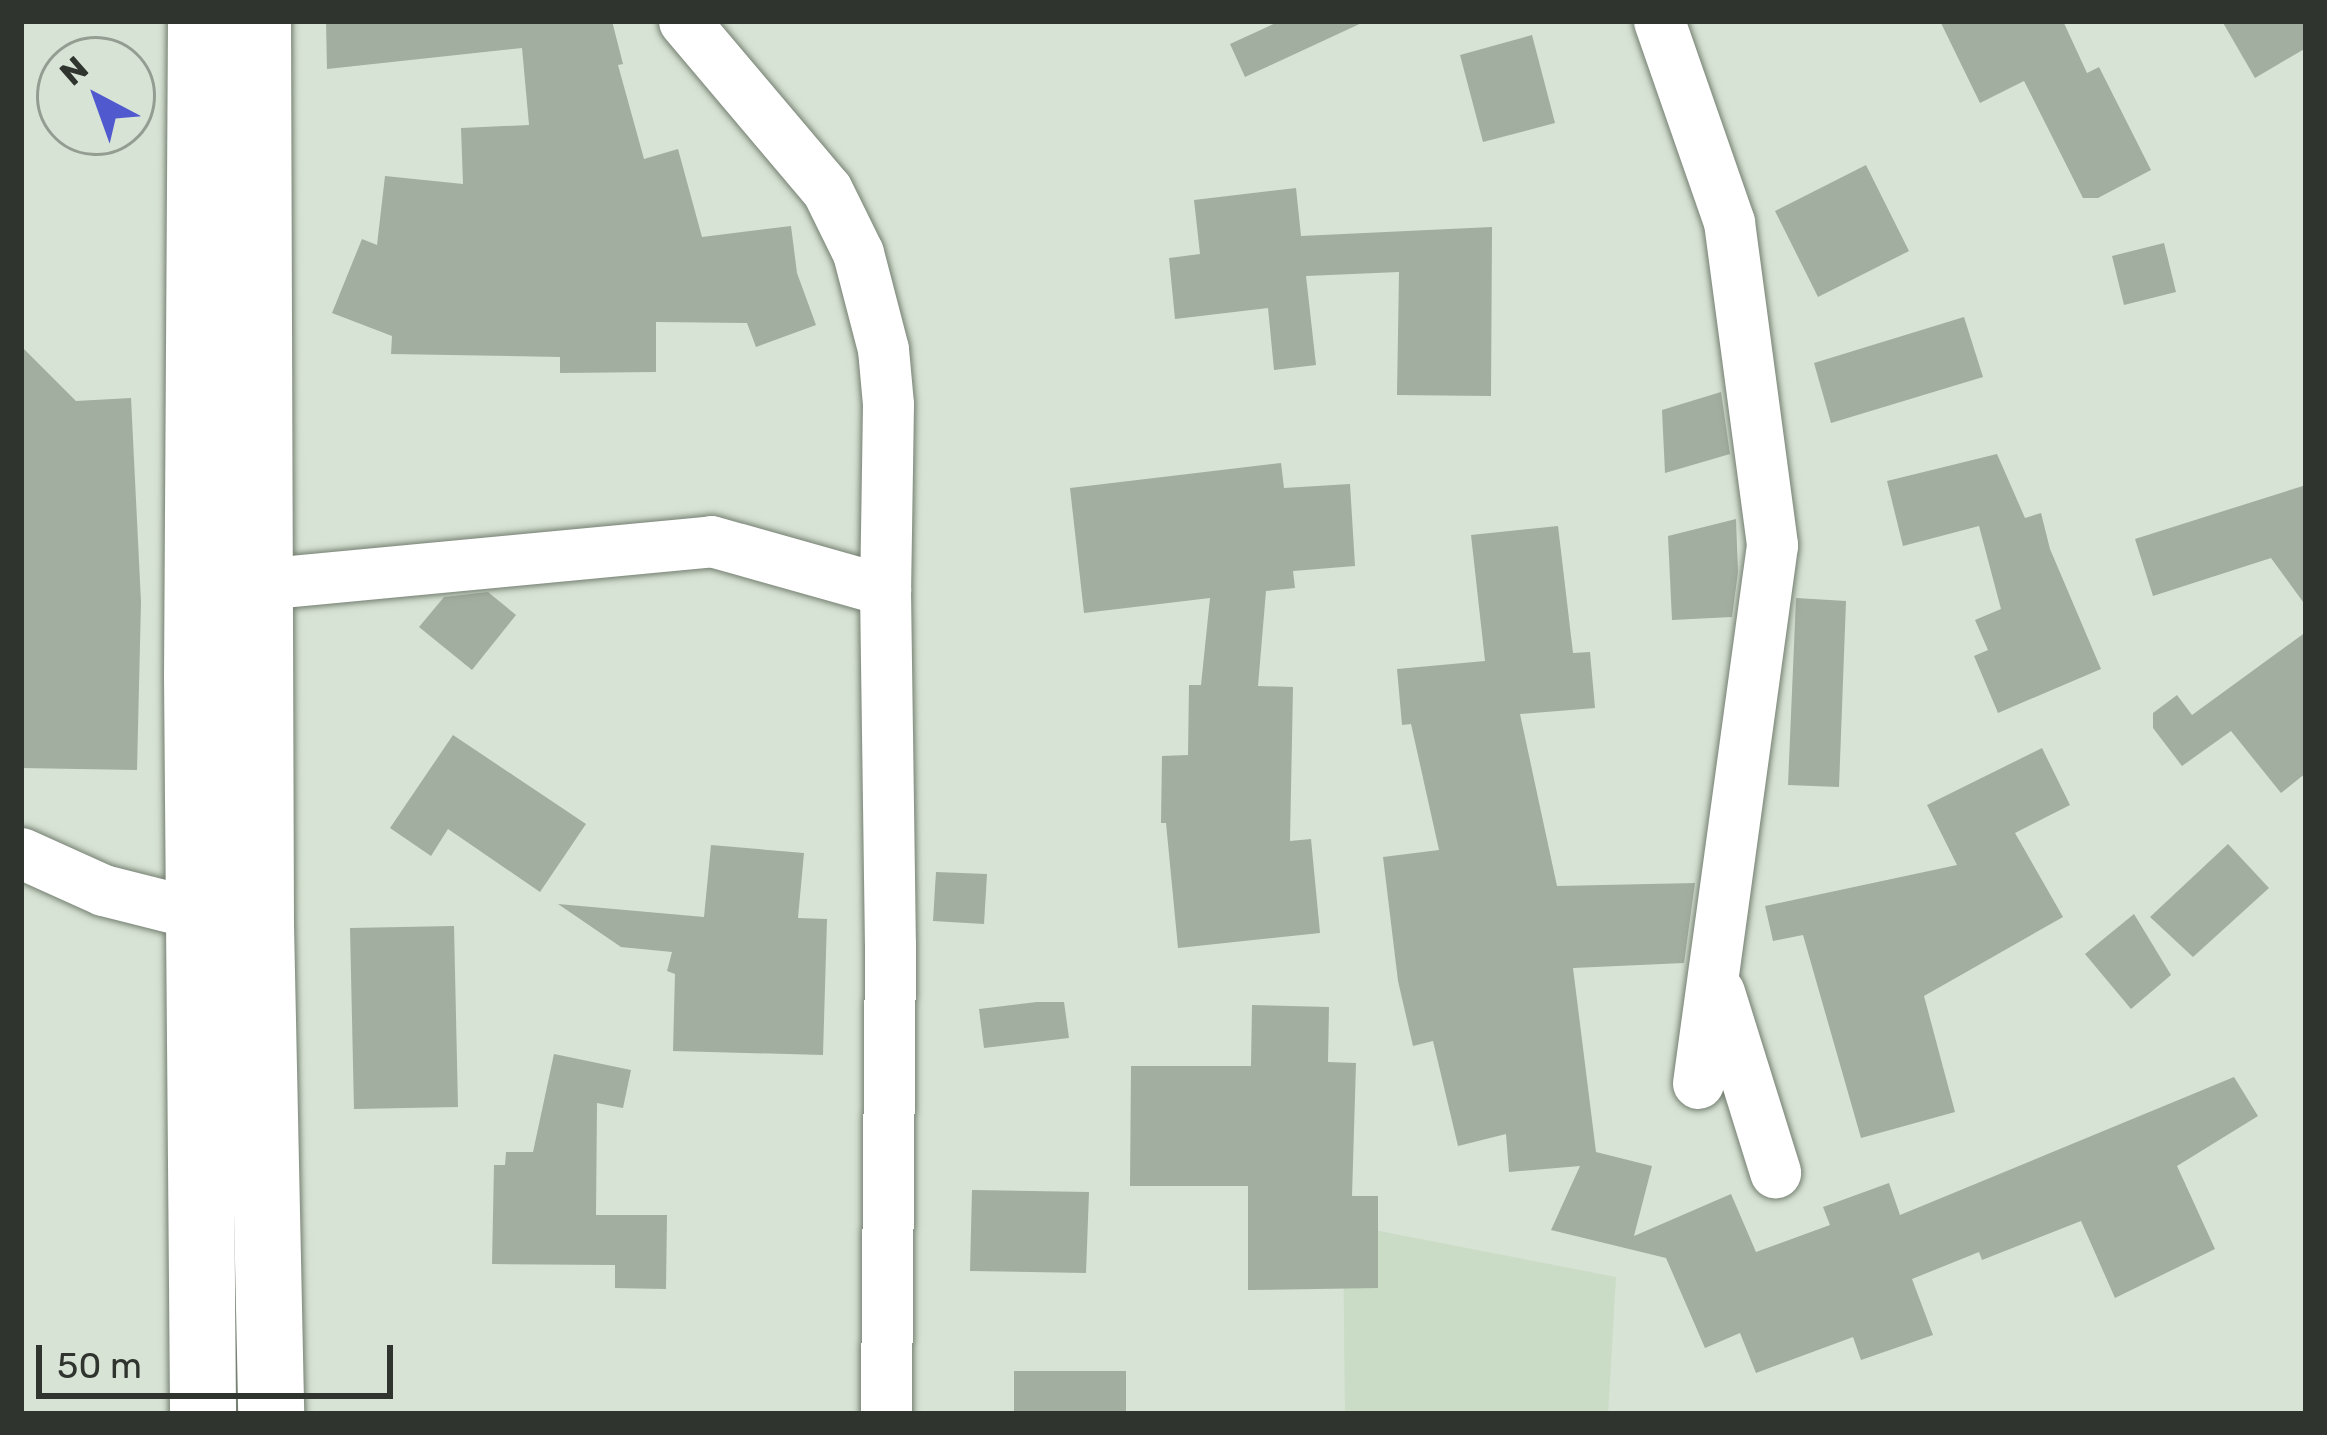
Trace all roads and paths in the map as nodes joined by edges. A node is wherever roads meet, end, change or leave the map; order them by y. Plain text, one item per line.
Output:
1 (202, 21) edge
2 (258, 21) edge
3 (684, 21) edge
4 (1659, 21) edge
5 (260, 584) junction
6 (884, 590) junction
7 (21, 853) edge
8 (231, 922) junction
9 (1716, 980) junction
10 (1698, 1083) dead end
11 (1775, 1172) dead end
12 (203, 1414) edge
13 (271, 1414) edge
14 (886, 1414) edge

1 - 8 highway
2 - 5 highway
3 - 6 street
4 - 9 street
5 - 6 street
5 - 8 highway
6 - 14 street
7 - 8 street
8 - 12 highway
8 - 13 highway
9 - 10 street
9 - 11 street

